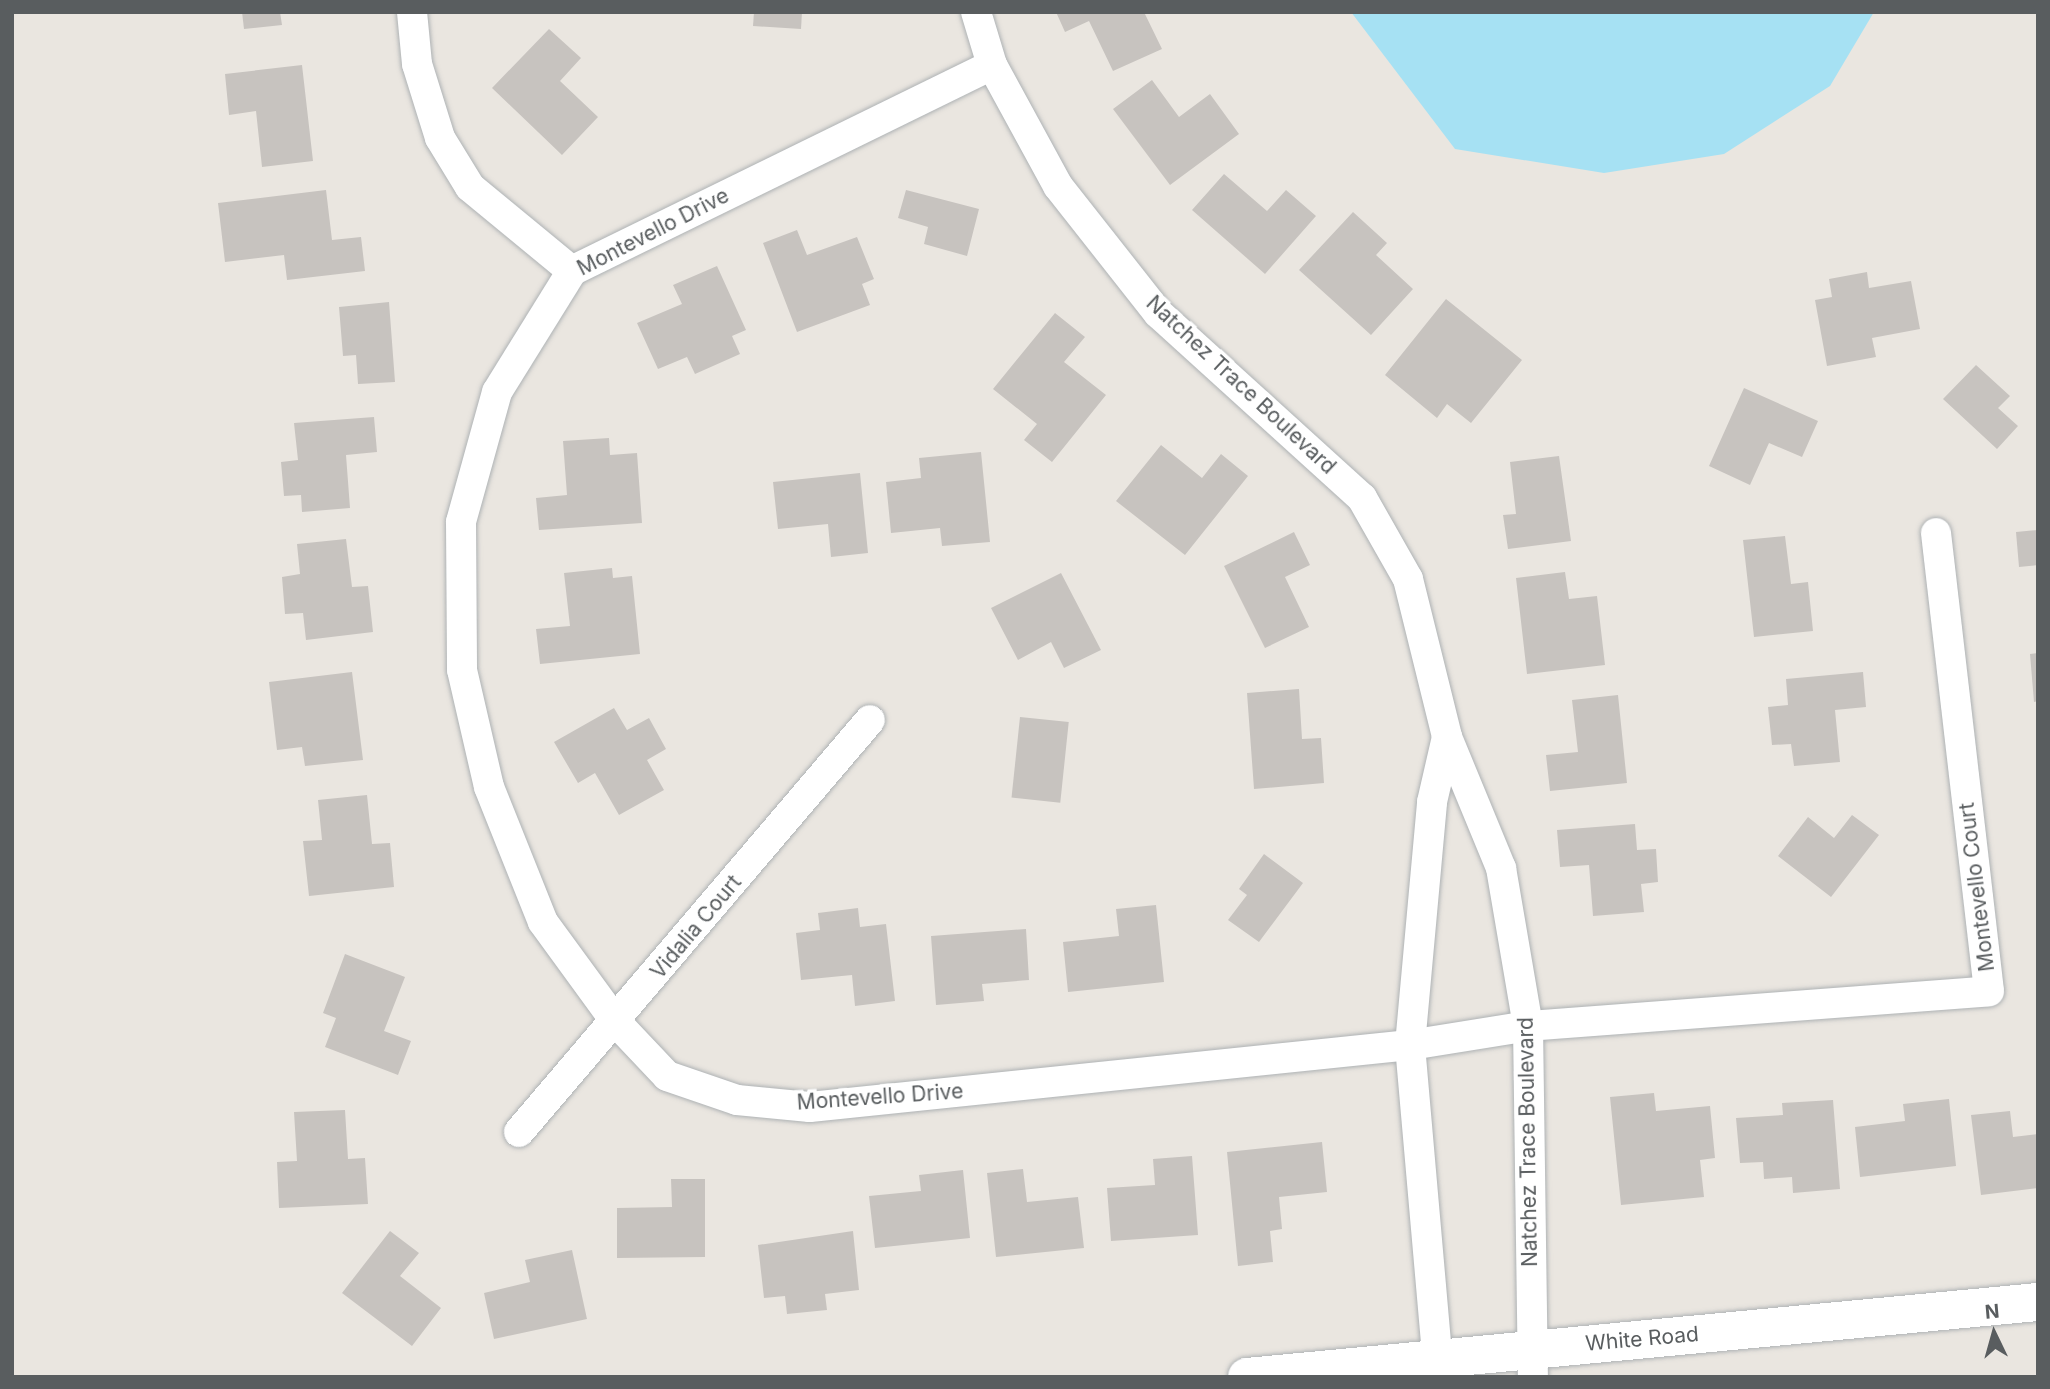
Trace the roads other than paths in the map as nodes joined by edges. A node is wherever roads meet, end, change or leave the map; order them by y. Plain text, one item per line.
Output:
1 (412, 12) edge
2 (976, 12) edge
3 (992, 65) junction
4 (572, 271) junction
5 (1936, 533) dead end
6 (870, 720) dead end
7 (1447, 737) junction
8 (616, 1022) junction
9 (1528, 1026) junction
10 (1410, 1045) junction
11 (519, 1132) dead end
12 (2038, 1302) edge
13 (1532, 1363) edge
14 (1438, 1367) edge
15 (1247, 1377) edge

1 - 4 street
2 - 3 street, Natchez Trace Boulevard
3 - 4 street, Montevello Drive
3 - 7 street, Natchez Trace Boulevard
4 - 8 street, Montevello Drive
5 - 9 street, Montevello Court
6 - 8 street, Vidalia Court
7 - 9 street, Natchez Trace Boulevard
7 - 10 street, Natchez Trace Boulevard
8 - 10 street, Montevello Drive
8 - 11 street, Vidalia Court
9 - 10 street, Montevello Drive
9 - 13 street, Natchez Trace Boulevard
10 - 14 street, Natchez Trace Boulevard
12 - 13 street, White Road
13 - 14 street, White Road
14 - 15 street, White Road

